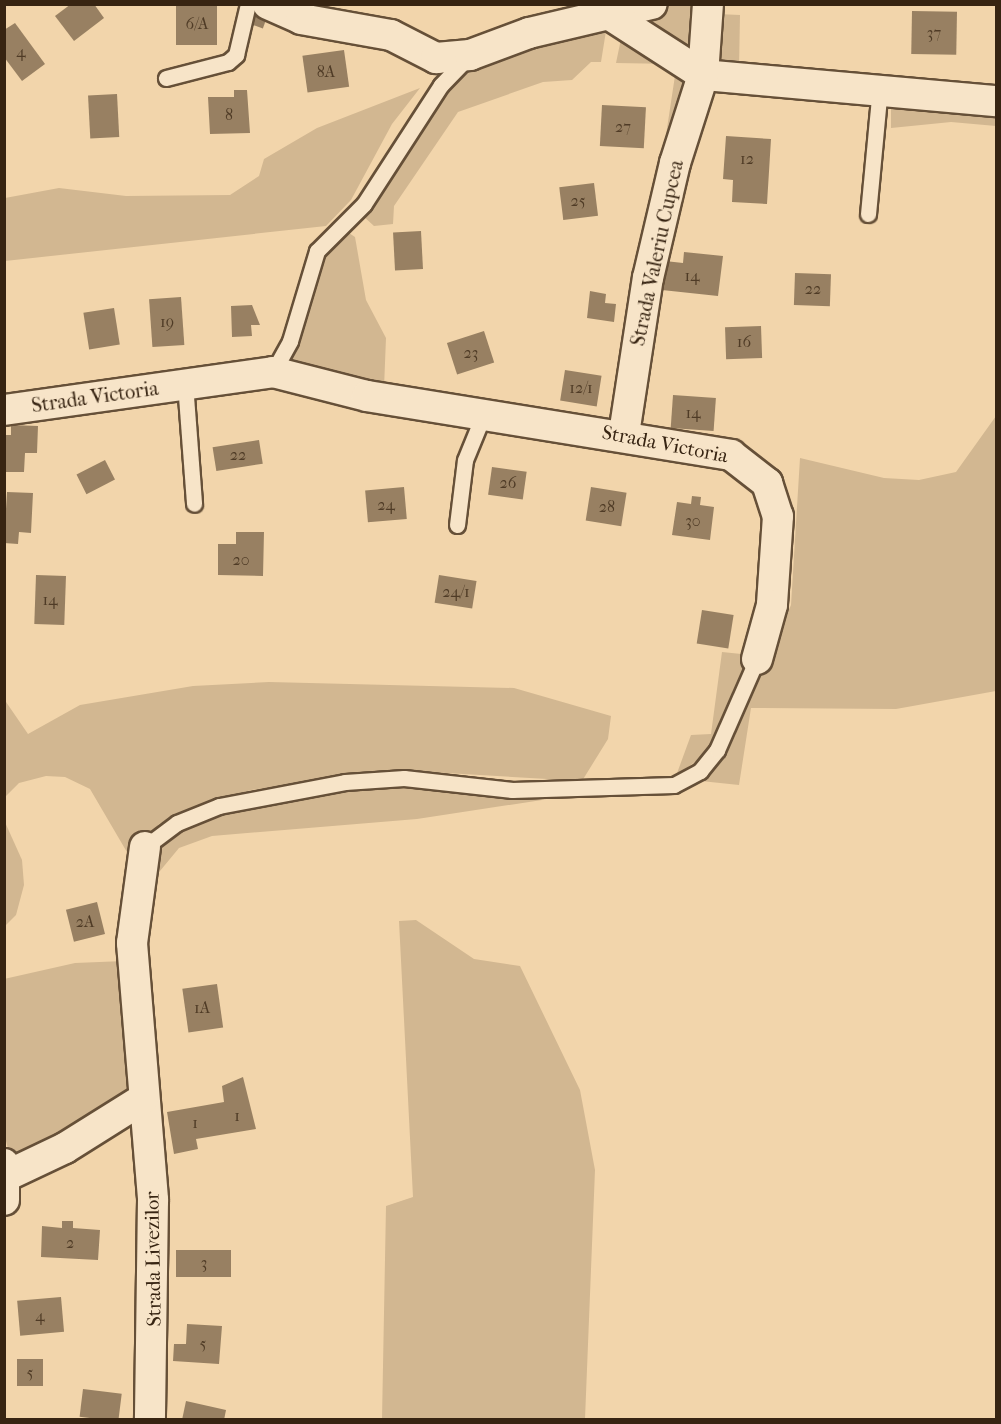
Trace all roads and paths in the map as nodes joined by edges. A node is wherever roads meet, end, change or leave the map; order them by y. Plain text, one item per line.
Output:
1 (248, 4) edge
2 (268, 4) edge
3 (652, 4) edge
4 (708, 4) edge
5 (613, 17) junction
6 (470, 55) junction
7 (703, 75) junction
8 (166, 78) dead end
9 (880, 88) junction
10 (996, 101) edge
11 (868, 214) dead end
12 (273, 372) junction
13 (185, 383) junction
14 (4, 410) edge
15 (483, 416) junction
16 (624, 434) junction
17 (194, 504) dead end
18 (457, 525) dead end
19 (758, 659) joint
20 (145, 847) joint
21 (143, 1099) junction
22 (5, 1180) edge
23 (150, 1419) edge

1 - 8 lane
2 - 6 street
3 - 5 street
4 - 7 street, Strada Valeriu Cupcea
5 - 6 street
5 - 7 street
6 - 12 lane
7 - 9 street
7 - 16 street, Strada Valeriu Cupcea
9 - 10 street
9 - 11 lane
12 - 13 street, Strada Victoria
12 - 15 street, Strada Victoria
13 - 14 street, Strada Victoria
13 - 17 lane, Strada Victoria
15 - 16 street, Strada Victoria
15 - 18 lane
16 - 19 street, Strada Victoria
19 - 20 lane
20 - 21 street, Strada Livezilor
21 - 22 street
21 - 23 street, Strada Livezilor

